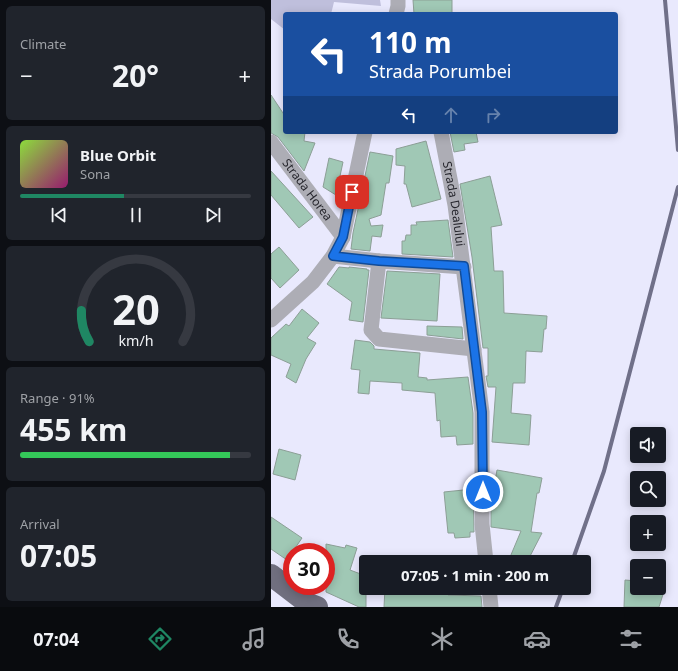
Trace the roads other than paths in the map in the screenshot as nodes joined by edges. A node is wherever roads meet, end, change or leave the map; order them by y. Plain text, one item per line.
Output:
1 (365, 134) edge
2 (441, 134) edge
3 (271, 142) edge
4 (343, 237) junction
5 (333, 256) junction
6 (379, 261) junction
7 (464, 266) junction
8 (271, 320) edge
9 (474, 349) junction
10 (485, 555) edge
11 (271, 575) edge
12 (490, 595) edge
13 (317, 607) edge
14 (491, 607) edge

1 - 4 street
2 - 7 street, Strada Dealului
3 - 4 street, Strada Horea
4 - 5 street
5 - 6 street
5 - 8 street
6 - 7 street
6 - 9 street
7 - 9 street, Strada Dealului
9 - 10 street, Strada Dealului
11 - 13 highway
12 - 14 street

